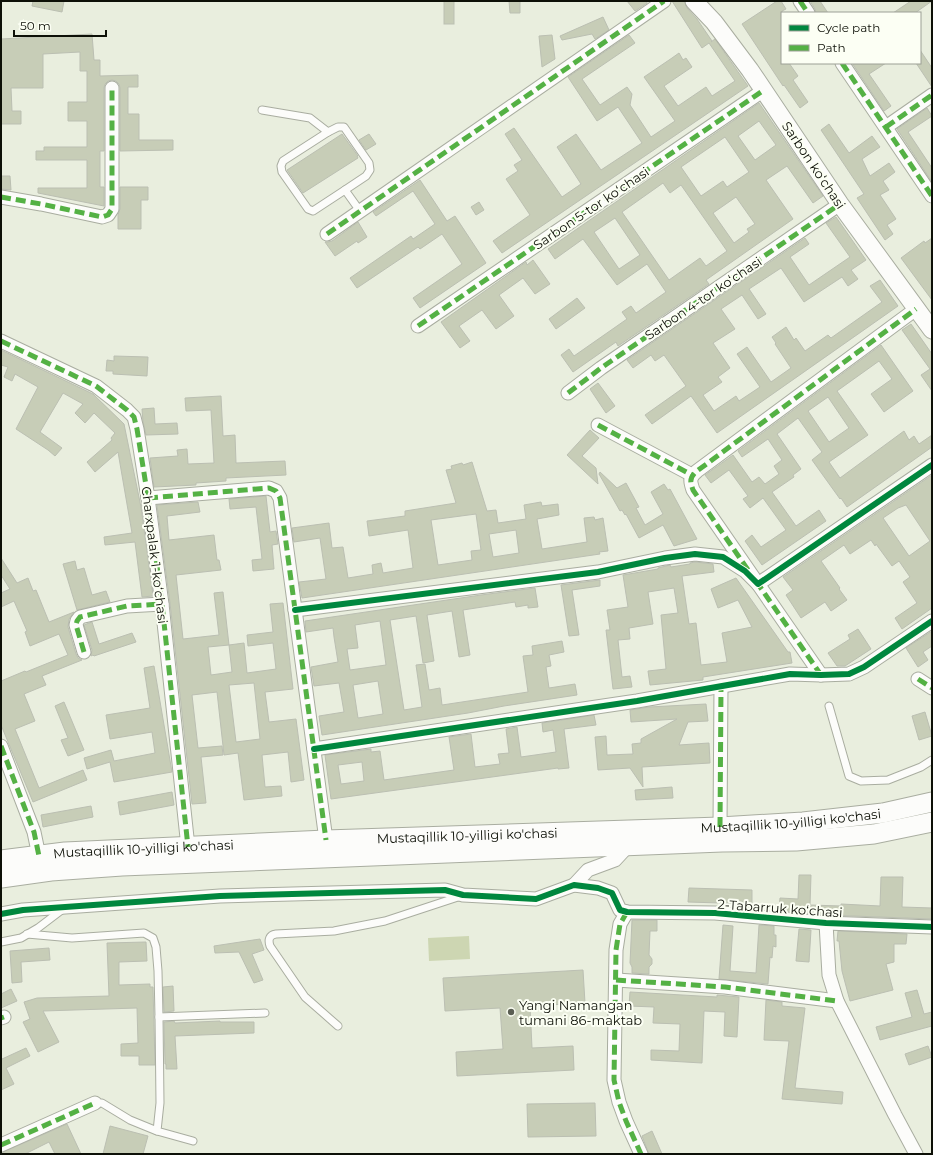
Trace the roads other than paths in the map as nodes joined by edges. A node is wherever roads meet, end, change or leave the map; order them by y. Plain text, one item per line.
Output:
1 (664, 1) edge
2 (694, 1) edge
3 (800, 1) edge
4 (807, 12) edge
5 (843, 64) edge
6 (112, 88) dead end
7 (764, 90) junction
8 (932, 95) edge
9 (262, 110) dead end
10 (886, 127) junction
11 (328, 132) junction
12 (345, 190) junction
13 (932, 196) edge
14 (1, 197) edge
15 (840, 204) junction
16 (360, 211) junction
17 (327, 234) dead end
18 (916, 310) junction
19 (418, 326) dead end
20 (932, 330) edge
21 (1, 341) edge
22 (568, 393) dead end
23 (598, 425) dead end
24 (932, 465) edge
25 (692, 475) junction
26 (148, 498) junction
27 (758, 584) junction
28 (162, 604) junction
29 (295, 610) junction
30 (932, 621) edge
31 (84, 652) dead end
32 (820, 675) junction
33 (918, 679) dead end
34 (721, 686) junction
35 (932, 688) edge
36 (829, 706) dead end
37 (1, 746) edge
38 (314, 749) junction
39 (932, 760) edge
40 (932, 802) edge
41 (932, 822) edge
42 (720, 827) junction
43 (326, 840) junction
44 (628, 846) junction
45 (188, 847) junction
46 (39, 856) junction
47 (1, 860) edge
48 (1, 878) edge
49 (574, 885) junction
50 (463, 895) junction
51 (67, 907) junction
52 (627, 912) junction
53 (1, 914) edge
54 (826, 923) junction
55 (932, 927) edge
56 (27, 934) junction
57 (1, 942) edge
58 (616, 980) junction
59 (837, 1000) junction
60 (266, 1012) dead end
61 (159, 1017) junction
62 (338, 1026) dead end
63 (95, 1103) joint
64 (157, 1131) junction
65 (192, 1141) dead end
66 (1, 1145) edge
67 (641, 1154) edge
68 (916, 1154) edge

1 - 16 street
2 - 7 street, Sarbon koʻchasi
3 - 4 street
5 - 10 street
6 - 14 street
7 - 15 street, Sarbon koʻchasi
7 - 19 street, Sarbon 5-tor koʻchasi
8 - 10 street
9 - 11 lane
10 - 13 street
11 - 12 lane
11 - 12 lane
12 - 16 lane
15 - 18 street, Sarbon koʻchasi
15 - 22 street, Sarbon 4-tor koʻchasi
16 - 17 street
18 - 20 street, Sarbon koʻchasi
18 - 25 street
21 - 26 street, Charxpalak 1-koʻchasi
23 - 25 street
24 - 27 street
25 - 27 street
26 - 28 street, Charxpalak 1-koʻchasi
26 - 29 street
27 - 29 street
27 - 32 street
28 - 31 street
28 - 45 street, Charxpalak 1-koʻchasi
29 - 38 street
30 - 32 street
32 - 34 street
33 - 35 street
34 - 38 street
34 - 42 street
36 - 39 lane
37 - 46 street
38 - 43 street
40 - 42 main road, Mustaqillik 10-yilligi ko'chasi
41 - 44 main road, Mustaqillik 10-yilligi ko'chasi
42 - 43 main road, Mustaqillik 10-yilligi ko'chasi
43 - 45 main road, Mustaqillik 10-yilligi ko'chasi
44 - 48 main road, Mustaqillik 10-yilligi ko'chasi
44 - 49 street
45 - 46 main road, Mustaqillik 10-yilligi ko'chasi
46 - 47 main road, Mustaqillik 10-yilligi ko'chasi
49 - 50 street
49 - 52 street
50 - 51 street
50 - 62 lane
51 - 53 street
51 - 56 lane
52 - 54 street, 2-Tabarruk koʻchasi
52 - 58 street
54 - 55 street, 2-Tabarruk koʻchasi
54 - 59 street
56 - 57 lane
56 - 61 lane
58 - 59 street
58 - 67 street
59 - 68 street
60 - 61 lane
61 - 64 lane
63 - 64 lane
63 - 66 street
64 - 65 lane

